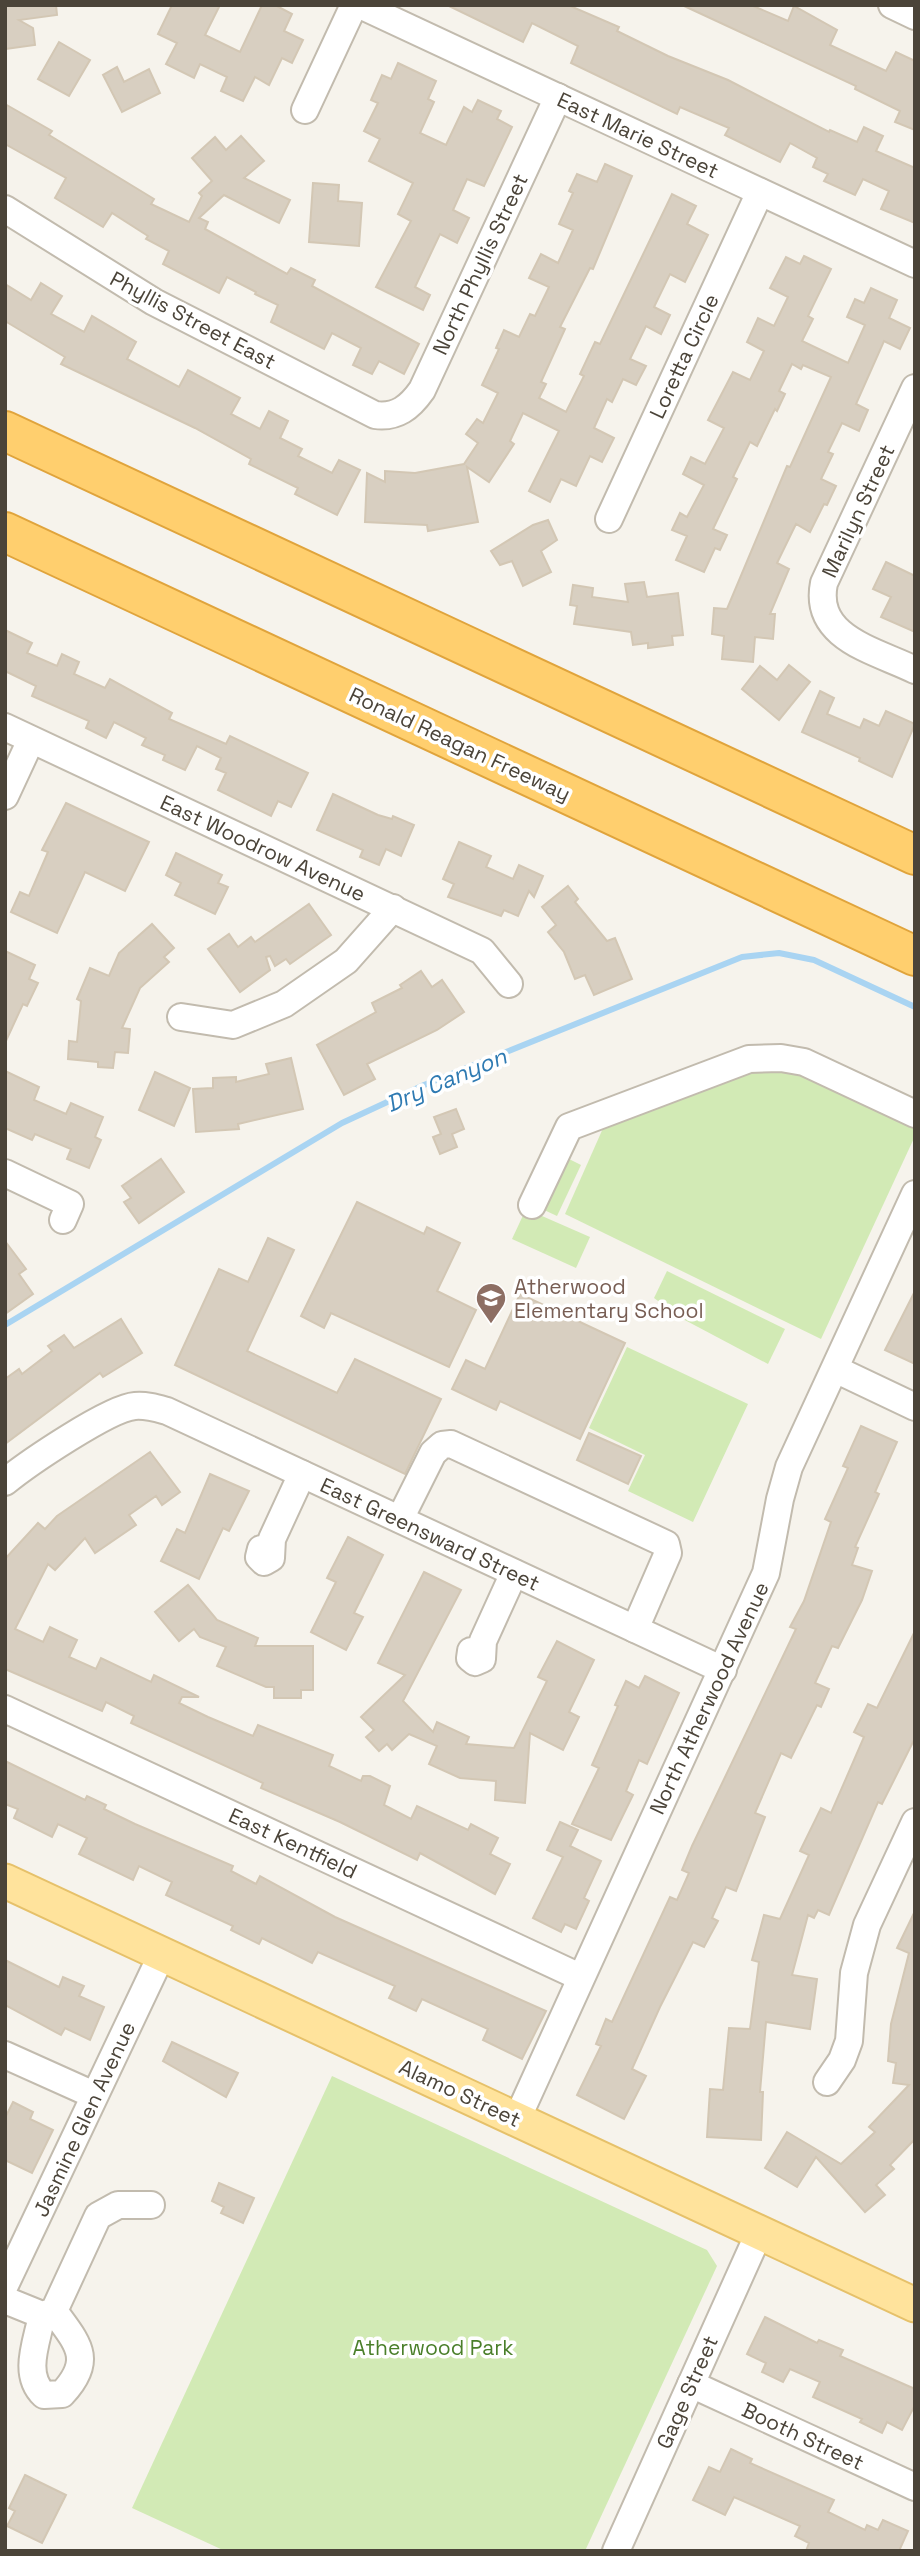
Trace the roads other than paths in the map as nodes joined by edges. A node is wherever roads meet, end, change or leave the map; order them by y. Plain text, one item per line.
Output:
1 (354, 5) edge
2 (360, 5) edge
3 (892, 5) edge
4 (915, 16) edge
5 (558, 97) junction
6 (305, 110) dead end
7 (760, 192) junction
8 (5, 209) edge
9 (915, 264) edge
10 (915, 388) edge
11 (5, 411) edge
12 (387, 416) joint
13 (5, 431) edge
14 (52, 453) junction
15 (609, 519) dead end
16 (5, 532) edge
17 (915, 670) edge
18 (5, 727) edge
19 (32, 740) junction
20 (5, 796) edge
21 (915, 855) edge
22 (393, 908) junction
23 (915, 956) edge
24 (509, 984) dead end
25 (181, 1017) dead end
26 (915, 1114) edge
27 (5, 1173) edge
28 (915, 1194) edge
29 (532, 1205) dead end
30 (63, 1220) dead end
31 (835, 1369) junction
32 (915, 1406) edge
33 (302, 1474) junction
34 (5, 1482) edge
35 (400, 1519) junction
36 (261, 1549) dead end
37 (514, 1573) junction
38 (635, 1629) junction
39 (471, 1651) dead end
40 (723, 1670) junction
41 (5, 1709) edge
42 (915, 1822) edge
43 (5, 1881) edge
44 (162, 1954) junction
45 (580, 1977) junction
46 (5, 2054) edge
47 (827, 2082) dead end
48 (94, 2095) junction
49 (517, 2119) junction
50 (151, 2205) dead end
51 (759, 2233) junction
52 (5, 2285) edge
53 (5, 2300) edge
54 (915, 2305) edge
55 (691, 2384) junction
56 (915, 2487) edge
57 (616, 2551) edge

1 - 6 street
2 - 5 street, East Marie Street
3 - 4 street
5 - 7 street, East Marie Street
5 - 12 street, North Phyllis Street
7 - 9 street, East Marie Street
7 - 15 street, Loretta Circle
8 - 12 street, Phyllis Street East
10 - 17 street, Marilyn Street
11 - 14 highway
13 - 14 highway
14 - 21 highway
16 - 23 highway, Ronald Reagan Freeway
18 - 19 street, East Woodrow Avenue
19 - 20 street
19 - 22 street, East Woodrow Avenue
22 - 24 street, East Woodrow Avenue
22 - 25 street
26 - 29 street
27 - 30 street
28 - 31 street, North Atherwood Avenue
31 - 32 street
31 - 40 street, North Atherwood Avenue
33 - 34 street, East Greensward Street
33 - 35 street, East Greensward Street
33 - 36 street
35 - 37 street, East Greensward Street
35 - 38 street
37 - 38 street, East Greensward Street
37 - 39 street
38 - 40 street, East Greensward Street
40 - 45 street, North Atherwood Avenue
41 - 45 street, East Kentfield
42 - 47 street
43 - 44 main road, Alamo Street
44 - 48 street, Jasmine Glen Avenue
44 - 49 main road, Alamo Street
45 - 49 street, North Atherwood Avenue
46 - 48 street
48 - 52 street, Jasmine Glen Avenue
49 - 51 main road, Alamo Street
50 - 53 street
51 - 54 main road, Alamo Street
51 - 55 street, Gage Street
55 - 56 street, Booth Street
55 - 57 street, Gage Street

